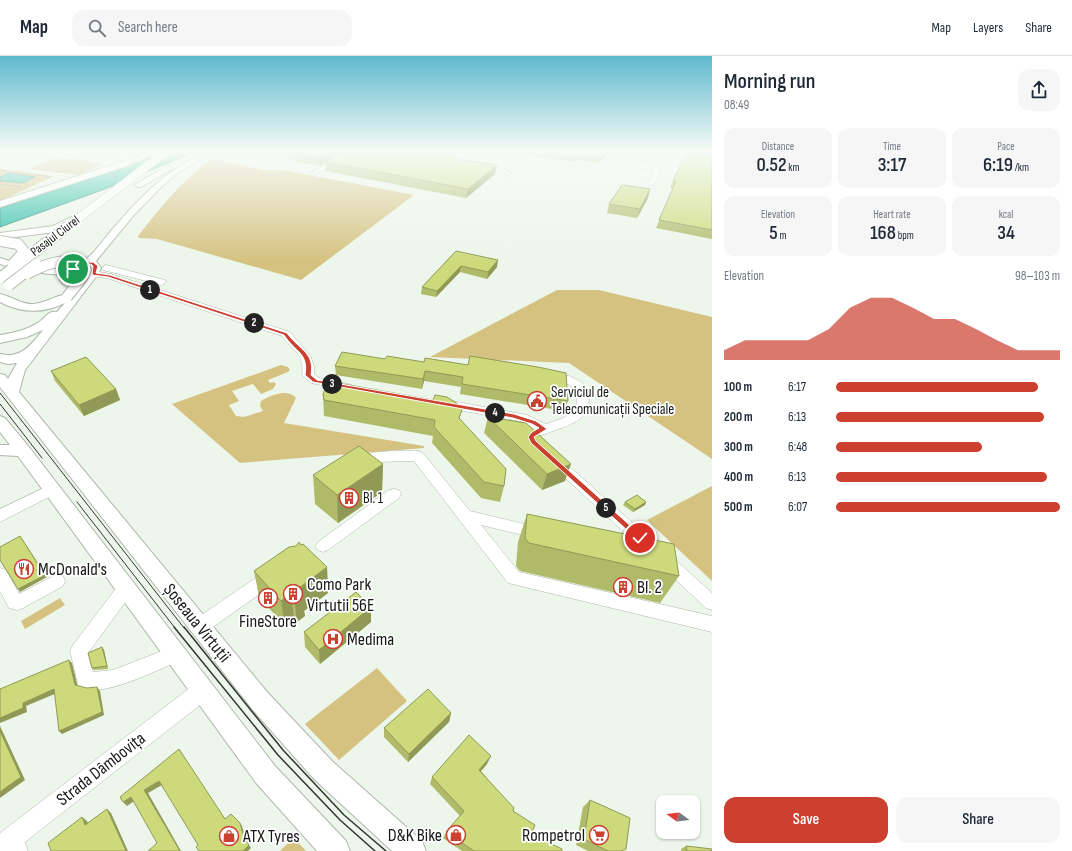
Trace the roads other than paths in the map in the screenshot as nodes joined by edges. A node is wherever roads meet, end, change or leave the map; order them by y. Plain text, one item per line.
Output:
1 (49, 188) edge
2 (118, 188) edge
3 (134, 188) edge
4 (156, 188) edge
5 (0, 204) edge
6 (86, 212) junction
7 (0, 236) edge
8 (70, 237) dead end
9 (0, 241) edge
10 (51, 252) dead end
11 (0, 261) edge
12 (93, 268) junction
13 (68, 273) junction
14 (0, 278) edge
15 (162, 282) dead end
16 (84, 286) junction
17 (4, 289) edge
18 (0, 297) edge
19 (67, 297) junction
20 (0, 339) edge
21 (34, 350) junction
22 (0, 358) edge
23 (541, 374) edge
24 (0, 378) edge
25 (361, 389) edge
26 (12, 392) junction
27 (430, 401) edge
28 (0, 421) edge
29 (544, 429) junction
30 (0, 450) edge
31 (23, 451) junction
32 (345, 474) edge
33 (52, 489) junction
34 (394, 494) dead end
35 (0, 516) edge
36 (465, 516) junction
37 (556, 537) edge
38 (323, 546) dead end
39 (638, 556) edge
40 (669, 563) junction
41 (284, 568) edge
42 (0, 575) edge
43 (57, 581) dead end
44 (126, 588) junction
45 (712, 602) edge
46 (712, 624) edge
47 (200, 626) junction
48 (175, 654) junction
49 (202, 691) junction
50 (10, 845) edge
51 (336, 851) edge
52 (412, 851) edge

1 - 5 main road
2 - 6 main road, Pasajul Ciurel, bridge
3 - 8 main road, Pasajul Ciurel
4 - 12 main road
6 - 7 main road, bridge
6 - 14 main road, Pasajul Ciurel, bridge
9 - 14 main road, bridge
10 - 17 main road, Pasajul Ciurel, bridge
11 - 13 main road
12 - 13 main road
12 - 15 street
12 - 16 main road
12 - 25 street
13 - 16 main road
16 - 21 main road
17 - 19 main road, bridge
18 - 19 main road
19 - 20 main road
21 - 22 main road
21 - 26 main road
23 - 29 street
24 - 26 main road, Șoseaua Virtuții
26 - 47 main road, Șoseaua Virtuții
27 - 29 street
28 - 31 main road
29 - 40 street
30 - 31 main road
31 - 33 main road
32 - 36 street
33 - 35 street
33 - 44 main road
34 - 38 street
36 - 37 street
36 - 46 street
39 - 40 street
40 - 45 street
41 - 47 street
42 - 43 street
44 - 48 main road
44 - 48 street
47 - 52 main road, Șoseaua Virtuții
48 - 49 main road
49 - 50 street, Strada Dâmbovița
49 - 51 main road

